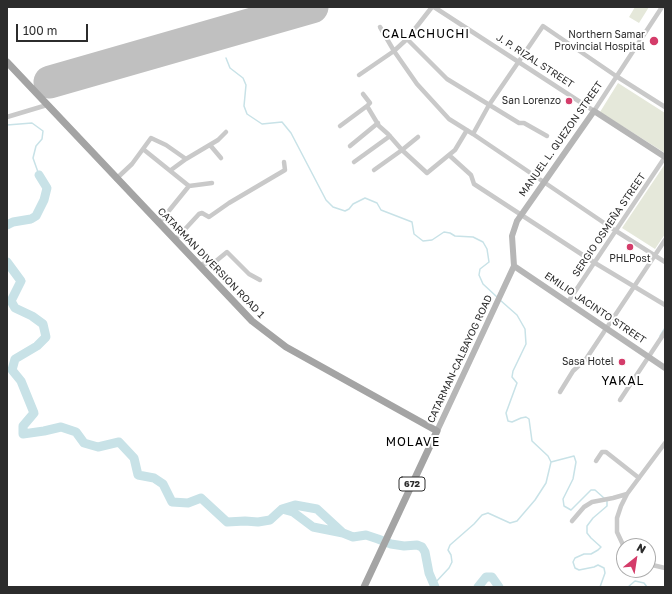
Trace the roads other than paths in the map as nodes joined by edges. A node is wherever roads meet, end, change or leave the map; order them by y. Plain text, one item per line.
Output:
1 (433, 7) edge
2 (662, 7) edge
3 (380, 27) dead end
4 (407, 39) junction
5 (394, 51) junction
6 (519, 62) junction
7 (9, 66) edge
8 (359, 75) dead end
9 (616, 76) junction
10 (363, 94) dead end
11 (46, 105) junction
12 (489, 105) junction
13 (367, 106) junction
14 (665, 107) edge
15 (594, 111) junction
16 (7, 117) edge
17 (378, 124) junction
18 (340, 126) dead end
19 (467, 130) junction
20 (226, 132) dead end
21 (473, 134) junction
22 (390, 136) junction
23 (418, 136) dead end
24 (546, 136) dead end
25 (210, 145) junction
26 (350, 146) dead end
27 (143, 149) junction
28 (402, 150) junction
29 (449, 155) junction
30 (665, 157) edge
31 (221, 158) dead end
32 (186, 159) junction
33 (284, 162) dead end
34 (354, 162) dead end
35 (171, 170) junction
36 (374, 170) dead end
37 (116, 179) junction
38 (544, 181) junction
39 (212, 183) dead end
40 (189, 186) junction
41 (521, 214) junction
42 (159, 223) junction
43 (616, 231) junction
44 (175, 240) junction
45 (665, 240) edge
46 (655, 256) junction
47 (665, 262) edge
48 (595, 263) junction
49 (198, 265) junction
50 (514, 266) junction
51 (260, 280) dead end
52 (634, 288) junction
53 (568, 302) junction
54 (665, 306) edge
55 (607, 328) junction
56 (665, 332) edge
57 (649, 357) junction
58 (665, 368) edge
59 (560, 392) dead end
60 (620, 400) dead end
61 (437, 431) junction
62 (665, 443) edge
63 (596, 461) dead end
64 (639, 478) junction
65 (627, 494) junction
66 (572, 521) dead end
67 (620, 538) edge
68 (364, 587) edge

1 - 4 street
1 - 6 street, J. P. RIZAL STREET
2 - 9 street, MANUEL L. QUEZON STREET
3 - 5 street
4 - 5 street
4 - 12 street
5 - 8 street
5 - 19 street
6 - 9 street
6 - 12 street
6 - 15 street, J. P. RIZAL STREET
7 - 11 main road, CATARMAN DIVERSION ROAD 1
9 - 14 street
9 - 15 street, MANUEL L. QUEZON STREET
10 - 13 street
11 - 16 street
11 - 37 main road, CATARMAN DIVERSION ROAD 1
12 - 21 street
12 - 24 street
13 - 17 street
13 - 18 street
15 - 30 main road, J. P. RIZAL STREET
15 - 38 main road, MANUEL L. QUEZON STREET
17 - 22 street
17 - 26 street
19 - 21 street
19 - 29 street
20 - 25 street
21 - 38 street
22 - 28 street
22 - 34 street
23 - 28 street
25 - 31 street
25 - 32 street
27 - 32 street
27 - 35 street
27 - 37 street
28 - 29 street
28 - 36 street
29 - 41 street
30 - 43 street, SERGIO OSMEÑA STREET
32 - 35 street
33 - 44 street
35 - 40 street
37 - 42 main road, CATARMAN DIVERSION ROAD 1
38 - 41 main road, MANUEL L. QUEZON STREET
38 - 43 street
39 - 40 street
40 - 42 street
41 - 48 street
41 - 50 main road, MANUEL L. QUEZON STREET
42 - 44 main road, CATARMAN DIVERSION ROAD 1
43 - 46 street
43 - 48 street, SERGIO OSMEÑA STREET
44 - 49 main road, CATARMAN DIVERSION ROAD 1
45 - 46 street
46 - 47 street
46 - 52 street
48 - 52 street
48 - 53 street, SERGIO OSMEÑA STREET
49 - 51 street
49 - 61 main road, CATARMAN DIVERSION ROAD 1
50 - 53 main road, EMILIO JACINTO STREET
50 - 61 main road, CATARMAN-CALBAYOG ROAD / 672
52 - 54 street
52 - 55 street
53 - 55 main road, EMILIO JACINTO STREET
55 - 57 main road, EMILIO JACINTO STREET
55 - 59 street
56 - 57 street
57 - 58 main road, EMILIO JACINTO STREET
57 - 60 street
61 - 68 main road, CATARMAN-CALBAYOG ROAD / 672
62 - 64 street
63 - 64 street
64 - 65 street
65 - 66 street
65 - 67 street

